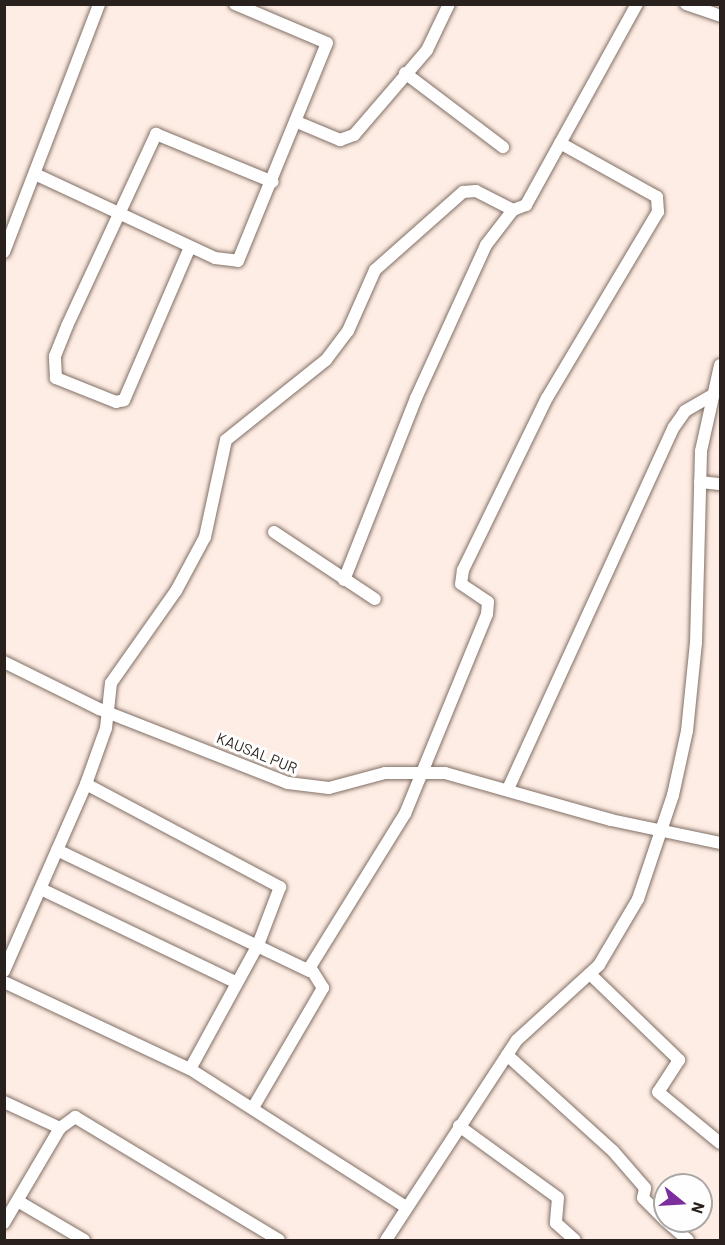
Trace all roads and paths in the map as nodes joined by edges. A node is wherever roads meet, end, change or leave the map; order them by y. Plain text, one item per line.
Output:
1 (99, 4) edge
2 (235, 4) edge
3 (449, 4) edge
4 (637, 4) edge
5 (686, 4) edge
6 (720, 16) edge
7 (405, 73) junction
8 (297, 122) junction
9 (560, 143) junction
10 (503, 147) dead end
11 (34, 174) junction
12 (273, 182) junction
13 (513, 210) junction
14 (121, 217) junction
15 (190, 247) junction
16 (4, 252) edge
17 (720, 365) edge
18 (711, 396) junction
19 (700, 482) junction
20 (720, 484) edge
21 (274, 532) dead end
22 (344, 580) junction
23 (375, 599) dead end
24 (4, 662) edge
25 (107, 712) junction
26 (423, 771) junction
27 (86, 784) junction
28 (507, 789) junction
29 (663, 828) junction
30 (720, 843) edge
31 (57, 850) junction
32 (41, 889) junction
33 (258, 945) junction
34 (310, 970) junction
35 (4, 971) edge
36 (590, 974) junction
37 (4, 982) edge
38 (237, 983) junction
39 (507, 1055) junction
40 (190, 1069) junction
41 (4, 1102) edge
42 (254, 1106) junction
43 (459, 1126) junction
44 (60, 1128) junction
45 (719, 1138) edge
46 (21, 1203) junction
47 (406, 1207) junction
48 (653, 1208) edge
49 (4, 1223) edge
50 (84, 1240) edge
51 (279, 1240) edge
52 (386, 1240) edge
53 (574, 1240) edge

1 - 11 street
2 - 8 street
3 - 7 street
4 - 9 street
5 - 6 street
7 - 8 street
7 - 10 street
8 - 12 street
9 - 13 street
9 - 26 street
11 - 14 street
11 - 16 street
12 - 14 street
12 - 15 street
13 - 22 street
13 - 25 street
14 - 15 street
14 - 15 street
17 - 18 street
18 - 19 street
18 - 28 street
19 - 20 street
19 - 29 street
21 - 22 street
22 - 23 street
24 - 25 street, KAUSAL PUR
25 - 26 street, KAUSAL PUR
25 - 27 street
26 - 28 street, KAUSAL PUR
26 - 34 street
27 - 31 street
27 - 33 street
28 - 29 street, KAUSAL PUR
29 - 30 street, KAUSAL PUR
29 - 36 street
31 - 32 street
31 - 33 street
32 - 35 street
32 - 38 street
33 - 34 street
33 - 38 street
34 - 42 street
36 - 39 street
36 - 45 street
37 - 40 street
38 - 40 street
39 - 43 street
39 - 48 street
40 - 42 street
41 - 44 street
42 - 47 street
43 - 47 street
43 - 53 street
44 - 46 street
44 - 51 street
46 - 49 street
46 - 50 street
47 - 52 street

